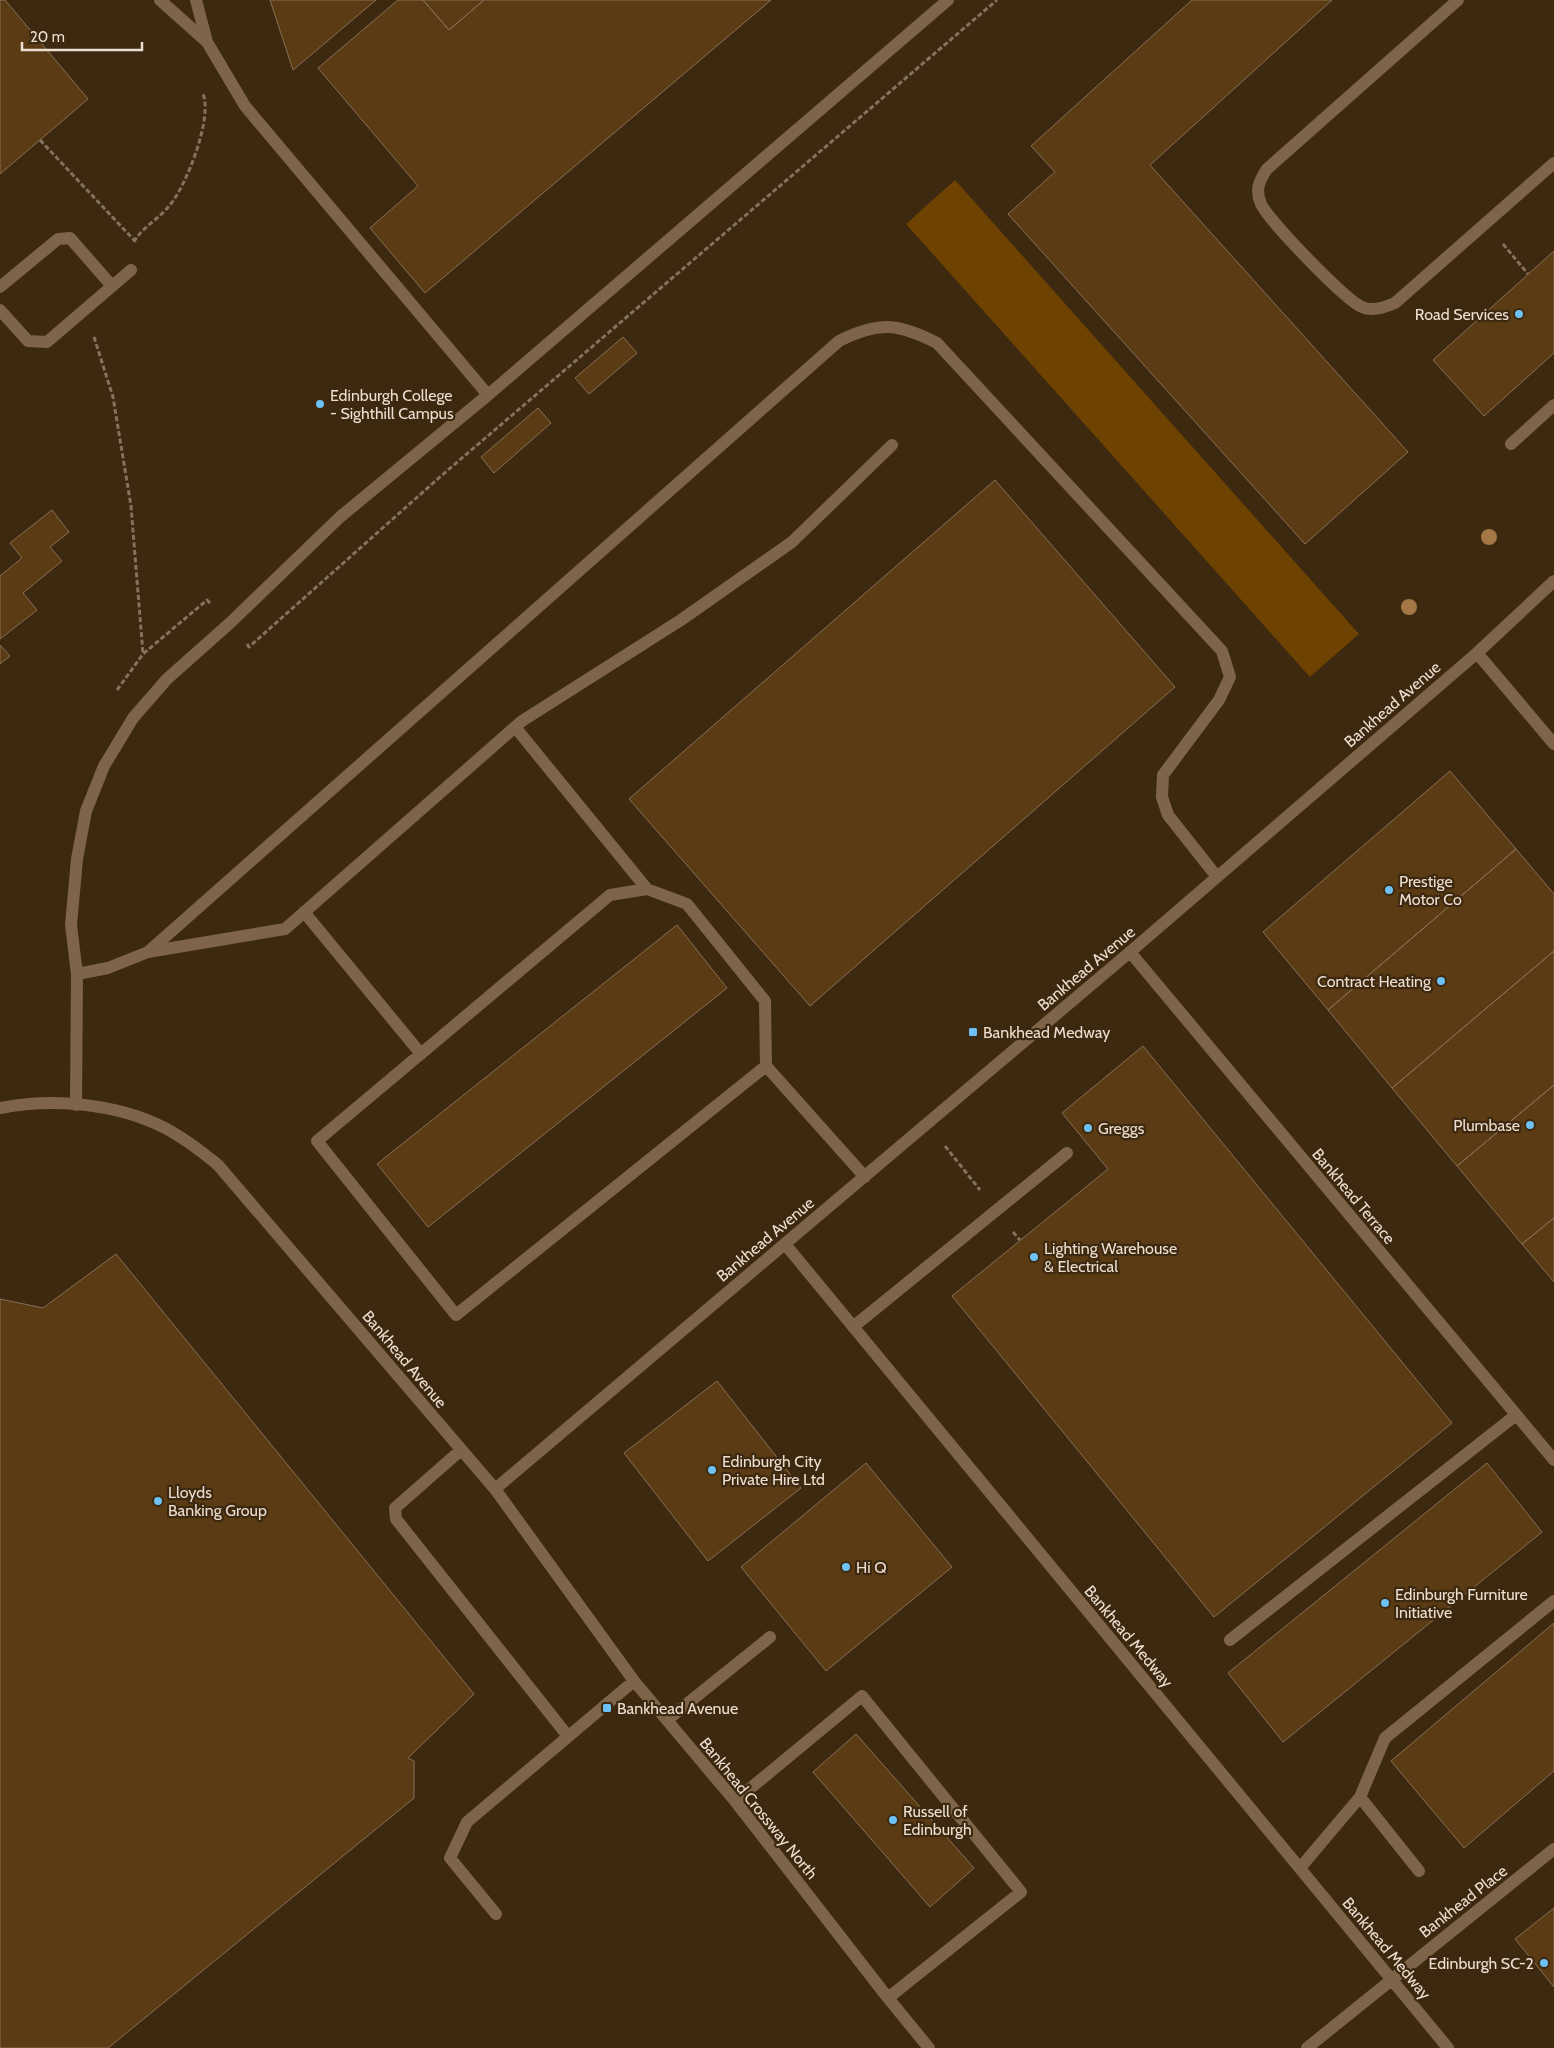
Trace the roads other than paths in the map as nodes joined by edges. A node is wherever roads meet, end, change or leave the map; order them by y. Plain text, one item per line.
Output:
1 (160, 0) edge
2 (196, 0) edge
3 (948, 0) edge
4 (1458, 0) edge
5 (207, 42) junction
6 (1554, 163) edge
7 (131, 270) road end
8 (112, 286) junction
9 (0, 287) edge
10 (0, 310) edge
11 (488, 395) junction
12 (1554, 405) edge
13 (1511, 444) dead end
14 (892, 445) dead end
15 (1554, 581) edge
16 (1477, 652) junction
17 (515, 727) junction
18 (1554, 744) edge
19 (1217, 876) junction
20 (647, 889) junction
21 (304, 912) junction
22 (148, 952) junction
23 (1130, 952) junction
24 (77, 974) junction
25 (421, 1054) junction
26 (766, 1066) junction
27 (76, 1105) junction
28 (0, 1108) edge
29 (1067, 1153) dead end
30 (865, 1177) junction
31 (785, 1244) junction
32 (853, 1327) junction
33 (1516, 1414) junction
34 (461, 1450) junction
35 (1554, 1460) edge
36 (495, 1489) junction
37 (1554, 1601) edge
38 (770, 1637) dead end
39 (1230, 1640) dead end
40 (634, 1680) junction
41 (667, 1720) junction
42 (568, 1735) junction
43 (1360, 1797) junction
44 (735, 1801) junction
45 (1554, 1849) edge
46 (1300, 1868) junction
47 (1419, 1871) dead end
48 (496, 1914) dead end
49 (1391, 1979) junction
50 (888, 1998) junction
51 (929, 2048) edge
52 (1307, 2048) edge
53 (1448, 2048) edge

1 - 5 street
2 - 5 street
3 - 11 street
4 - 6 street
5 - 11 street
7 - 8 street
8 - 9 street
8 - 10 street
11 - 24 street
12 - 13 street
14 - 17 street
15 - 16 street, Bankhead Avenue
16 - 18 street
16 - 19 street, Bankhead Avenue
17 - 20 street
17 - 21 street
19 - 22 street
19 - 23 street, Bankhead Avenue
20 - 25 street
20 - 26 street
21 - 22 street
21 - 25 street
22 - 24 street
23 - 30 street, Bankhead Avenue
23 - 33 street, Bankhead Terrace
24 - 27 street
25 - 26 street
26 - 30 street
27 - 28 street, Bankhead Avenue
27 - 34 street, Bankhead Avenue
29 - 32 street
30 - 31 street, Bankhead Avenue
31 - 32 street, Bankhead Medway
31 - 36 street, Bankhead Avenue
32 - 46 street, Bankhead Medway
33 - 35 street, Bankhead Terrace
33 - 39 street
34 - 36 street, Bankhead Avenue
34 - 42 street
36 - 40 street, Bankhead Crossway North
37 - 43 street
38 - 41 street
40 - 41 street, Bankhead Crossway North
40 - 42 street
41 - 44 street, Bankhead Crossway North
42 - 48 street
43 - 46 street
43 - 47 street
44 - 50 street, Bankhead Crossway North
44 - 50 street
45 - 49 street, Bankhead Place
46 - 49 street, Bankhead Medway
49 - 52 street, Bankhead Place
49 - 53 street, Bankhead Medway
50 - 51 street, Bankhead Crossway North

